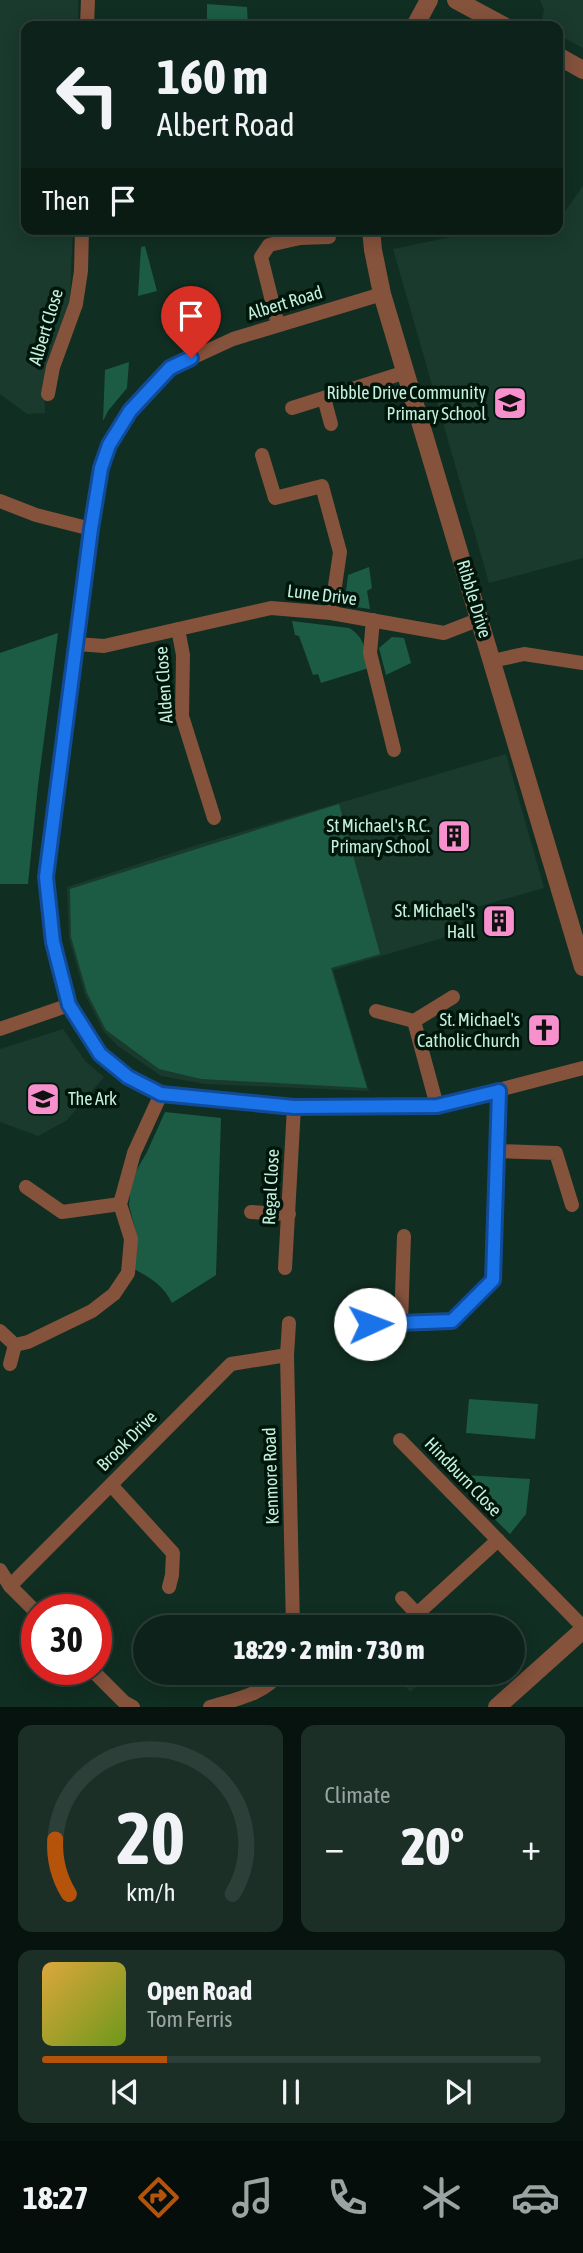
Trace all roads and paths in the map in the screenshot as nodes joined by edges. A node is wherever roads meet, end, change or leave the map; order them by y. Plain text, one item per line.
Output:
1 (88, 0) edge
2 (429, 0) edge
3 (456, 0) edge
4 (87, 21) edge
5 (418, 21) edge
6 (495, 21) edge
7 (563, 60) edge
8 (583, 70) edge
9 (82, 235) edge
10 (372, 235) edge
11 (329, 237) dead end
12 (382, 294) junction
13 (278, 325) junction
14 (405, 372) junction
15 (48, 394) dead end
16 (324, 398) junction
17 (292, 408) dead end
18 (331, 424) dead end
19 (262, 455) dead end
20 (0, 501) edge
21 (91, 529) junction
22 (331, 613) junction
23 (480, 619) junction
24 (373, 620) junction
25 (178, 629) junction
26 (76, 644) junction
27 (492, 661) junction
28 (583, 663) edge
29 (394, 750) dead end
30 (214, 818) dead end
31 (583, 967) edge
32 (453, 997) dead end
33 (69, 1005) junction
34 (376, 1011) dead end
35 (414, 1021) junction
36 (0, 1029) edge
37 (583, 1068) edge
38 (499, 1091) junction
39 (161, 1094) junction
40 (437, 1106) junction
41 (294, 1107) junction
42 (497, 1151) junction
43 (26, 1187) dead end
44 (120, 1204) junction
45 (572, 1205) dead end
46 (251, 1212) dead end
47 (289, 1214) junction
48 (404, 1236) dead end
49 (285, 1268) dead end
50 (289, 1323) dead end
51 (401, 1323) junction
52 (370, 1324) dead end
53 (0, 1331) edge
54 (15, 1345) junction
55 (287, 1355) junction
56 (10, 1364) dead end
57 (400, 1440) dead end
58 (111, 1485) junction
59 (498, 1540) junction
60 (0, 1570) edge
61 (10, 1586) junction
62 (169, 1587) dead end
63 (21, 1597) edge
64 (402, 1598) dead end
65 (293, 1615) edge
66 (583, 1628) edge
67 (107, 1685) edge
68 (267, 1685) edge
69 (501, 1706) edge
70 (133, 1707) edge
71 (210, 1707) edge

1 - 4 street
2 - 5 street
3 - 6 street
7 - 8 street
9 - 15 street, Albert Close
10 - 12 street, Ribble Drive
11 - 13 street
12 - 13 street, Albert Road
12 - 14 street, Ribble Drive
13 - 21 street, Albert Road
14 - 16 street
14 - 23 street, Ribble Drive
16 - 17 street
16 - 18 street
19 - 22 street
20 - 21 street
21 - 26 street, Albert Road
22 - 24 street, Lune Drive
22 - 25 street, Lune Drive
23 - 24 street, Lune Drive
23 - 27 street, Ribble Drive
24 - 29 street
25 - 26 street, Lune Drive
25 - 30 street, Alden Close
26 - 33 street, Albert Road
27 - 28 street
27 - 31 street, Ribble Drive
32 - 35 street
33 - 36 street
33 - 39 street, Albert Road
34 - 35 street
35 - 40 street
37 - 38 street, Albert Road
38 - 40 street, Albert Road
38 - 42 street
39 - 41 street, Albert Road
39 - 44 street
40 - 41 street, Albert Road
41 - 47 street, Regal Close
42 - 45 street
42 - 51 street
43 - 44 street
44 - 54 street
46 - 47 street
47 - 49 street, Regal Close
48 - 51 street
50 - 55 street, Kenmore Road
51 - 52 street
53 - 54 street
54 - 56 street
55 - 58 street, Brook Drive
55 - 65 street, Kenmore Road
57 - 59 street, Hindburn Close
58 - 61 street, Brook Drive
58 - 62 street
59 - 64 street, Hindburn Close
59 - 66 street, Hindburn Close
60 - 61 street
61 - 63 street
66 - 69 street
67 - 70 street
68 - 71 street

